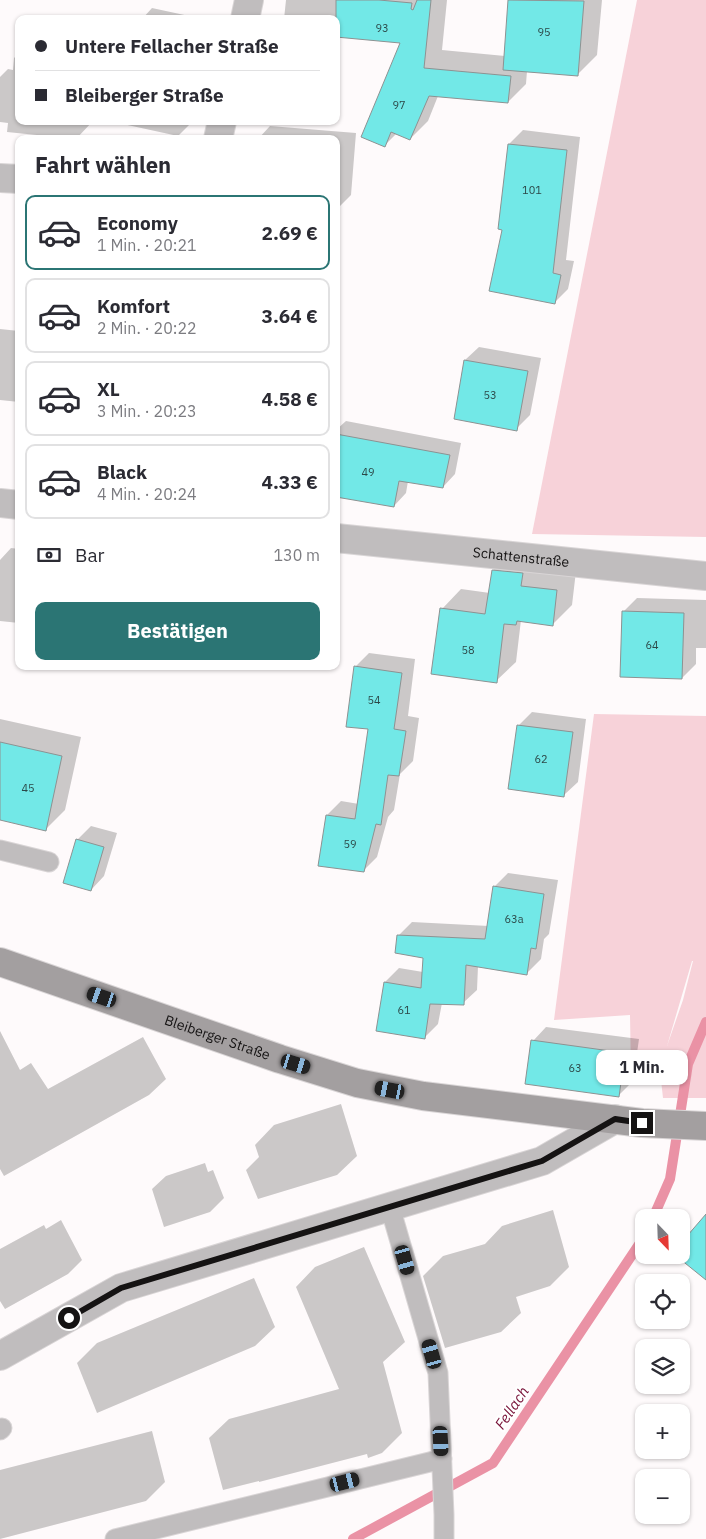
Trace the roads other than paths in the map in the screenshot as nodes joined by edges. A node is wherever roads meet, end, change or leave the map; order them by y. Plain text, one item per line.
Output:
1 (249, 0) edge
2 (246, 15) edge
3 (0, 178) edge
4 (15, 179) edge
5 (0, 503) edge
6 (15, 505) edge
7 (340, 538) edge
8 (706, 576) edge
9 (0, 850) edge
10 (49, 862) dead end
11 (0, 962) edge
12 (615, 1119) junction
13 (706, 1126) edge
14 (390, 1207) junction
15 (0, 1356) edge
16 (442, 1464) junction
17 (115, 1539) edge
18 (444, 1539) edge

1 - 2 street
3 - 4 street
5 - 6 street
7 - 8 street, Schattenstraße
9 - 10 lane
11 - 12 main road, Bleiberger Straße
12 - 13 main road, Bleiberger Straße
12 - 14 street
14 - 15 street
14 - 16 lane
16 - 17 lane
16 - 18 lane

